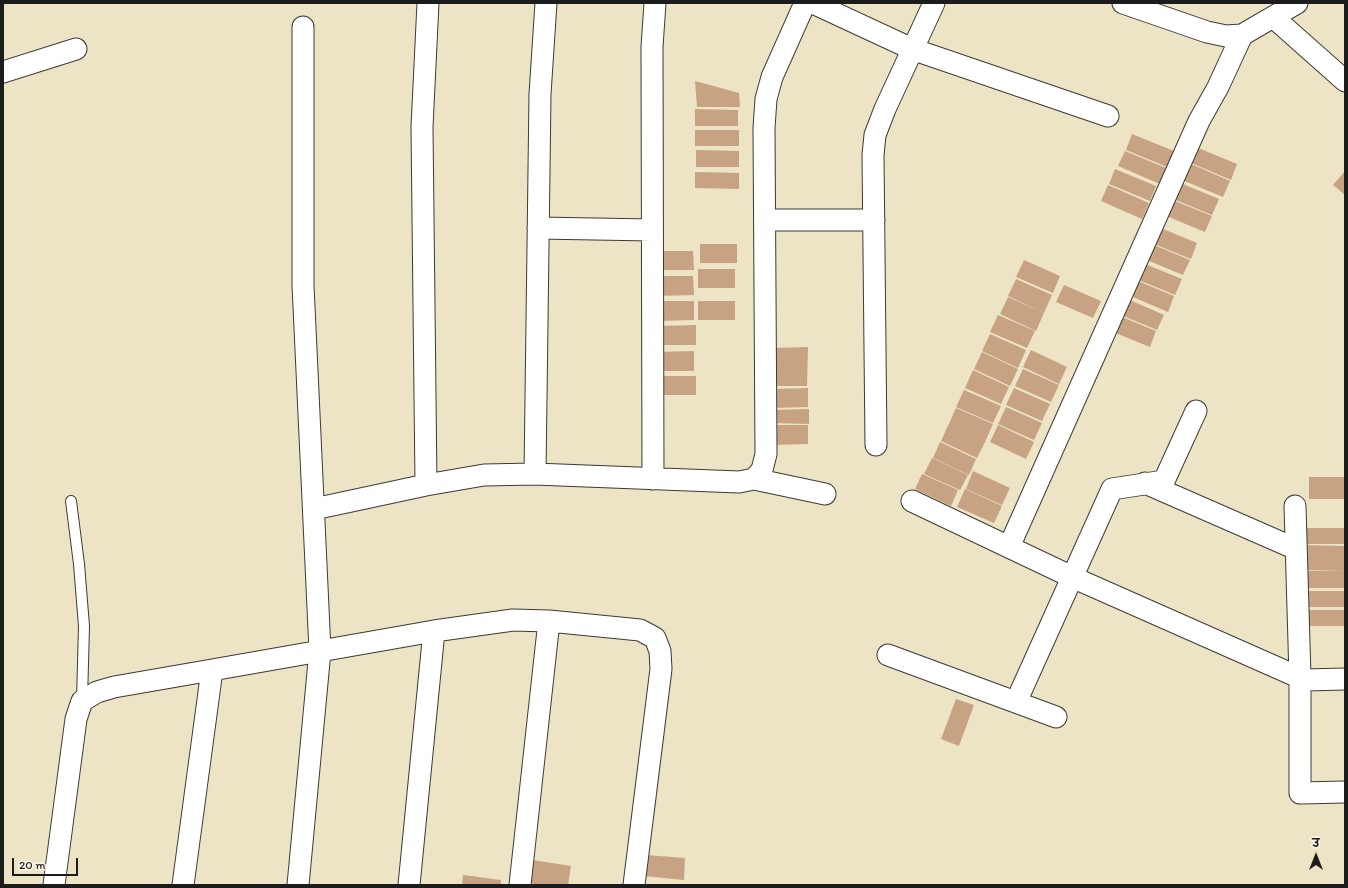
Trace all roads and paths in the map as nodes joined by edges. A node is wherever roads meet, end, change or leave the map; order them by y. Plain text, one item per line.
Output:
1 (428, 3) edge
2 (546, 3) edge
3 (655, 3) edge
4 (805, 3) edge
5 (813, 3) edge
6 (934, 3) edge
7 (1123, 3) edge
8 (1297, 3) edge
9 (1273, 17) junction
10 (303, 27) dead end
11 (1242, 35) junction
12 (912, 48) junction
13 (76, 49) dead end
14 (3, 72) edge
15 (1345, 81) edge
16 (1108, 116) dead end
17 (765, 220) junction
18 (874, 220) junction
19 (538, 228) junction
20 (652, 230) junction
21 (1196, 410) dead end
22 (876, 445) dead end
23 (535, 474) junction
24 (653, 479) junction
25 (754, 480) junction
26 (1145, 484) junction
27 (426, 485) junction
28 (825, 494) dead end
29 (71, 501) dead end
30 (912, 501) dead end
31 (1295, 506) dead end
32 (314, 509) junction
33 (1009, 547) junction
34 (1296, 549) junction
35 (1072, 577) junction
36 (549, 621) junction
37 (434, 631) junction
38 (320, 651) junction
39 (888, 655) dead end
40 (212, 670) junction
41 (1300, 677) junction
42 (1345, 679) edge
43 (82, 701) junction
44 (1016, 702) junction
45 (1056, 717) dead end
46 (1345, 792) edge
47 (54, 885) edge
48 (183, 885) edge
49 (298, 885) edge
50 (409, 885) edge
51 (520, 885) edge
52 (634, 885) edge

1 - 27 street
2 - 19 street
3 - 20 street
4 - 17 street
5 - 12 street
6 - 12 street
7 - 11 street
8 - 9 street
9 - 11 street
9 - 15 street
10 - 32 street
11 - 33 street
12 - 16 street
12 - 18 street
13 - 14 street
17 - 18 street
17 - 25 street
18 - 22 street
19 - 20 street
19 - 23 street
20 - 24 street
21 - 26 street
23 - 24 street
23 - 27 street
24 - 25 street
25 - 28 street
26 - 34 street
26 - 35 street
27 - 32 street
29 - 43 lane
30 - 33 street
31 - 34 street
32 - 38 street
33 - 35 street
34 - 41 street
35 - 41 street
35 - 44 street
36 - 37 street
36 - 51 street
36 - 52 street
37 - 38 street
37 - 50 street
38 - 40 street
38 - 49 street
39 - 44 street
40 - 43 street
40 - 48 street
41 - 42 street
41 - 46 street
43 - 47 street
44 - 45 street

